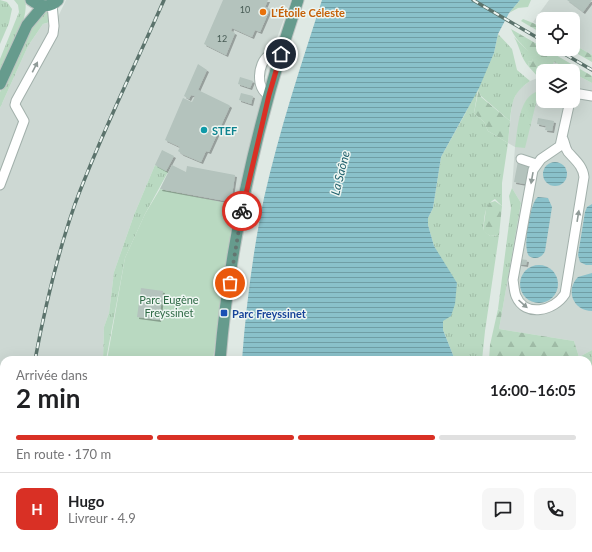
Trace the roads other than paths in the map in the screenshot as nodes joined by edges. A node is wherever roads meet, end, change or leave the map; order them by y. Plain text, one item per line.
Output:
1 (31, 0) edge
2 (298, 0) edge
3 (51, 3) edge
4 (27, 25) junction
5 (0, 84) edge
6 (580, 96) edge
7 (592, 96) edge
8 (568, 108) edge
9 (563, 139) junction
10 (521, 159) dead end
11 (536, 164) junction
12 (0, 185) edge
13 (221, 356) edge

1 - 3 main road
1 - 4 main road
2 - 13 main road
3 - 4 main road
12 -> 3 street
4 - 5 main road
6 - 7 street
8 - 9 street
9 - 11 street
11 -> 9 street
10 - 11 street

